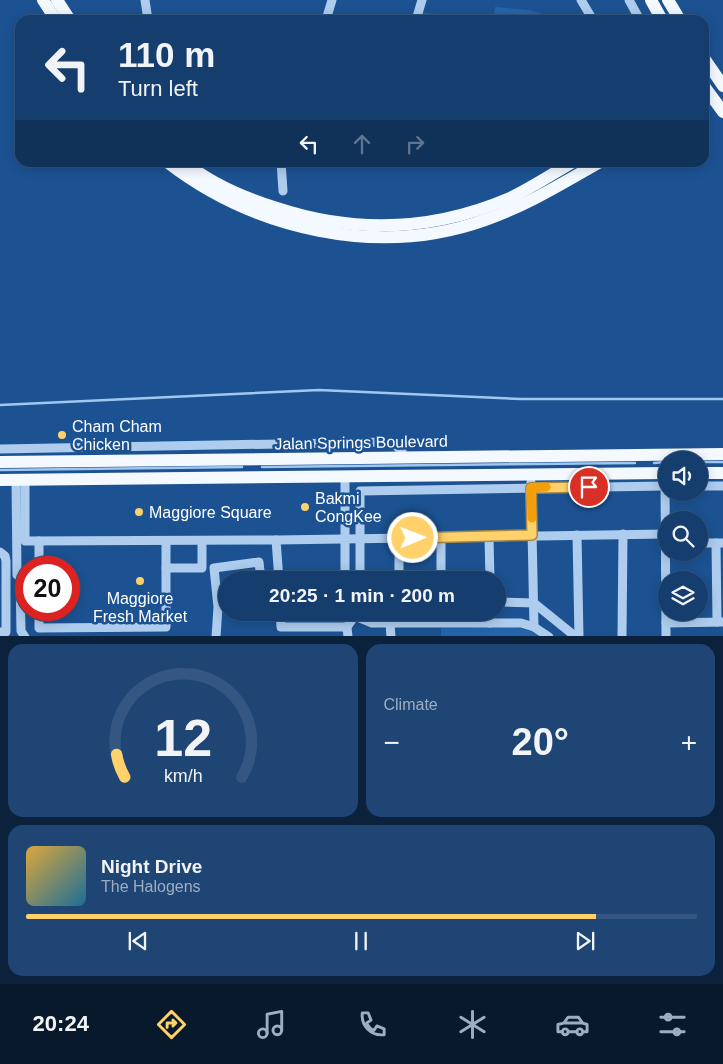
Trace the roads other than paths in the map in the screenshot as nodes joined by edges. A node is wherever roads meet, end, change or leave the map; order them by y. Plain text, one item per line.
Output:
1 (43, 0) edge
2 (57, 0) edge
3 (145, 0) edge
4 (332, 0) edge
5 (422, 0) edge
6 (582, 0) edge
7 (629, 0) edge
8 (650, 0) edge
9 (668, 0) edge
10 (53, 15) edge
11 (67, 15) edge
12 (147, 15) edge
13 (328, 15) edge
14 (418, 15) edge
15 (590, 15) edge
16 (637, 15) edge
17 (659, 15) edge
18 (677, 15) edge
19 (709, 65) edge
20 (722, 83) edge
21 (709, 104) edge
22 (723, 112) edge
23 (174, 167) edge
24 (194, 167) edge
25 (281, 167) edge
26 (567, 167) edge
27 (588, 167) edge
28 (547, 184) junction
29 (283, 191) dead end
30 (290, 442) junction
31 (202, 444) junction
32 (0, 449) edge
33 (723, 454) edge
34 (402, 455) junction
35 (645, 455) junction
36 (203, 460) junction
37 (251, 460) junction
38 (290, 460) junction
39 (0, 462) edge
40 (645, 473) junction
41 (708, 473) edge
42 (723, 473) edge
43 (531, 474) junction
44 (345, 476) junction
45 (658, 476) edge
46 (252, 477) junction
47 (658, 478) edge
48 (0, 480) edge
49 (20, 480) junction
50 (708, 486) edge
51 (723, 486) edge
52 (531, 488) junction
53 (623, 534) junction
54 (658, 534) edge
55 (532, 535) junction
56 (577, 535) junction
57 (489, 537) junction
58 (441, 538) junction
59 (399, 539) junction
60 (276, 540) junction
61 (345, 540) junction
62 (360, 540) junction
63 (39, 541) junction
64 (166, 541) junction
65 (202, 541) junction
66 (720, 543) edge
67 (0, 552) edge
68 (39, 556) edge
69 (666, 561) edge
70 (166, 568) junction
71 (260, 571) edge
72 (278, 571) edge
73 (345, 571) edge
74 (360, 571) edge
75 (399, 571) edge
76 (441, 571) edge
77 (490, 571) edge
78 (506, 602) edge
79 (534, 602) junction
80 (218, 607) edge
81 (218, 607) edge
82 (3, 620) edge
83 (40, 621) edge
84 (281, 621) edge
85 (350, 621) edge
86 (370, 621) edge
87 (720, 622) edge
88 (395, 623) junction
89 (442, 623) joint
90 (490, 623) joint
91 (666, 623) junction
92 (347, 626) junction
93 (308, 627) junction
94 (534, 627) junction
95 (3, 632) edge
96 (25, 636) edge
97 (216, 636) edge
98 (308, 636) edge
99 (348, 636) edge
100 (391, 636) edge
101 (548, 636) edge
102 (578, 636) edge
103 (622, 636) edge
104 (666, 636) edge

1 - 10 main road
2 - 11 main road
3 - 12 street
4 - 13 street
5 - 14 street
6 - 15 street
7 - 16 street
8 - 17 main road
9 - 18 main road
19 - 20 main road
21 - 22 main road
23 - 28 main road
24 - 28 main road
25 - 29 street
26 - 28 main road
27 - 28 main road
30 - 31 street
30 - 34 street
30 - 38 street
31 - 32 street
31 - 36 street
33 - 35 main road, Jalan Springs Boulevard
34 - 35 main road, Jalan Springs Boulevard
34 - 38 main road, Jalan Springs Boulevard
35 - 40 main road
36 - 37 main road, Jalan Springs Boulevard
36 - 39 main road, Jalan Springs Boulevard
37 - 38 main road, Jalan Springs Boulevard
37 - 46 main road
40 - 43 main road, Jalan Springs Boulevard
40 - 45 main road, Jalan Springs Boulevard
41 - 42 main road
43 - 44 main road, Jalan Springs Boulevard
43 - 52 street
44 - 46 main road, Jalan Springs Boulevard
44 - 61 street
46 - 49 main road, Jalan Springs Boulevard
47 - 52 street
48 - 49 main road, Jalan Springs Boulevard
49 - 63 street
49 - 96 street
50 - 51 street
52 - 55 street
52 - 62 street
53 - 54 street
53 - 56 street
53 - 103 street
55 - 56 street
55 - 57 street
55 - 79 street
56 - 102 street
57 - 58 street
57 - 77 street
58 - 59 street
58 - 76 street
59 - 62 street
59 - 75 street
60 - 61 street
60 - 65 street
60 - 72 street
61 - 62 street
61 - 73 street
62 - 74 street
63 - 64 street
63 - 68 street
64 - 65 street
64 - 70 street
65 - 70 street
66 - 87 street
67 - 82 street
69 - 91 street
70 - 83 street
71 - 80 street
78 - 79 street
79 - 94 street
79 - 102 street
81 - 97 street
82 - 95 street
84 - 93 street
85 - 92 street
86 - 88 street
87 - 91 street
88 - 89 street
88 - 100 street
89 - 90 street
90 - 94 street
91 - 104 street
92 - 93 street
92 - 99 street
93 - 98 street
94 - 101 street

